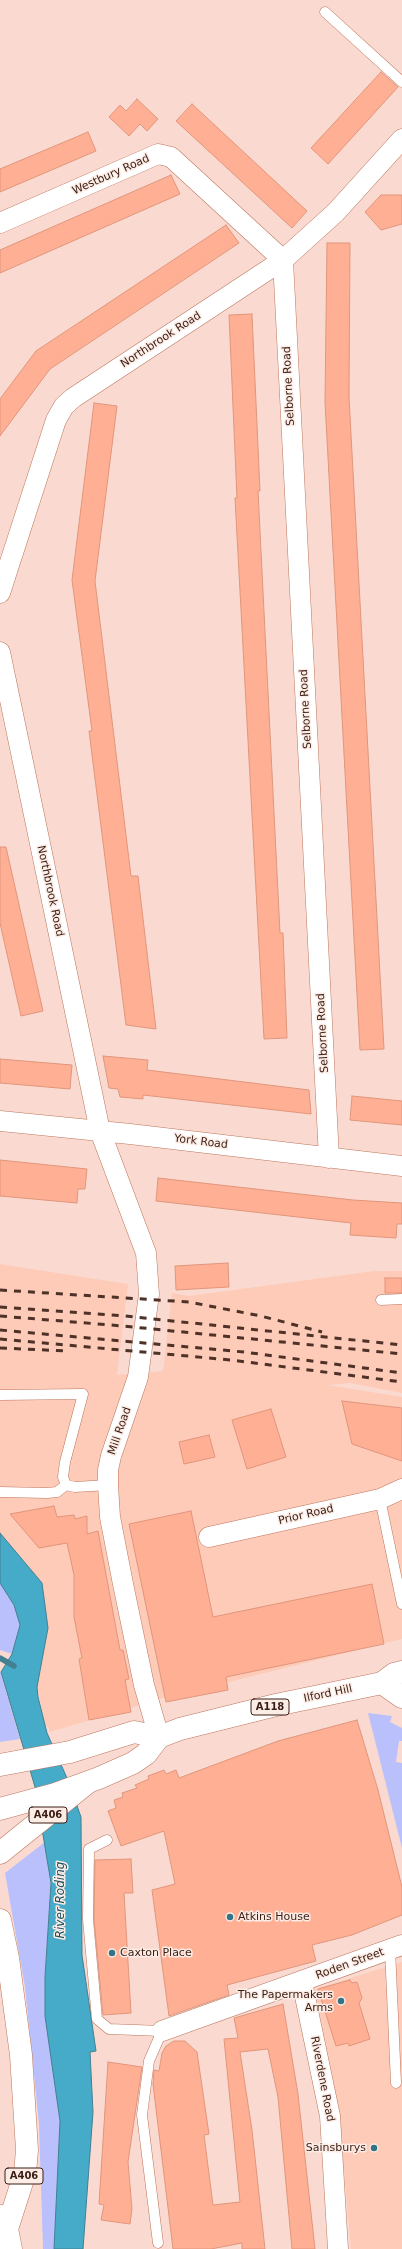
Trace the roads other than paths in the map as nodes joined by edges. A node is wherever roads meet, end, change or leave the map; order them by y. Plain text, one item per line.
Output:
1 (325, 12) dead end
2 (402, 82) edge
3 (402, 139) edge
4 (0, 223) edge
5 (283, 260) junction
6 (0, 593) edge
7 (0, 652) edge
8 (0, 1121) edge
9 (100, 1130) junction
10 (329, 1158) junction
11 (402, 1166) edge
12 (381, 1300) dead end
13 (402, 1300) edge
14 (0, 1395) edge
15 (66, 1485) junction
16 (108, 1485) junction
17 (402, 1489) edge
18 (0, 1492) edge
19 (380, 1499) junction
20 (209, 1537) dead end
21 (402, 1604) edge
22 (402, 1672) edge
23 (382, 1683) junction
24 (402, 1697) edge
25 (159, 1737) junction
26 (0, 1765) edge
27 (86, 1783) junction
28 (0, 1809) edge
29 (107, 1840) dead end
30 (4, 1850) edge
31 (0, 1920) edge
32 (396, 1947) edge
33 (302, 1982) junction
34 (162, 2031) junction
35 (396, 2083) dead end
36 (6, 2231) edge
37 (158, 2243) dead end
38 (338, 2249) edge

1 - 2 lane
3 - 5 street, Northbrook Road
4 - 5 street, Westbury Road
5 - 6 street, Northbrook Road
5 - 10 street, Selborne Road
7 - 9 street, Northbrook Road
8 - 9 street, York Road
9 - 10 street, York Road
9 - 16 street, Mill Road
10 - 11 street, York Road
12 - 13 lane
14 - 15 lane
15 - 16 lane
15 - 18 lane
16 - 25 street, Mill Road
17 - 19 street, Prior Road
19 - 20 street, Prior Road
19 - 21 lane
22 - 23 main road, Ilford Hill / A118
23 - 24 main road
23 - 25 main road, Ilford Hill / A118
25 - 26 main road, Ilford Hill / A118
25 - 27 main road
27 - 28 main road
27 - 30 main road, A406
29 - 34 lane
31 - 36 main road, A406
32 - 33 street, Roden Street
32 - 35 lane
33 - 34 street, Roden Street
33 - 38 street, Riverdene Road
34 - 37 lane

